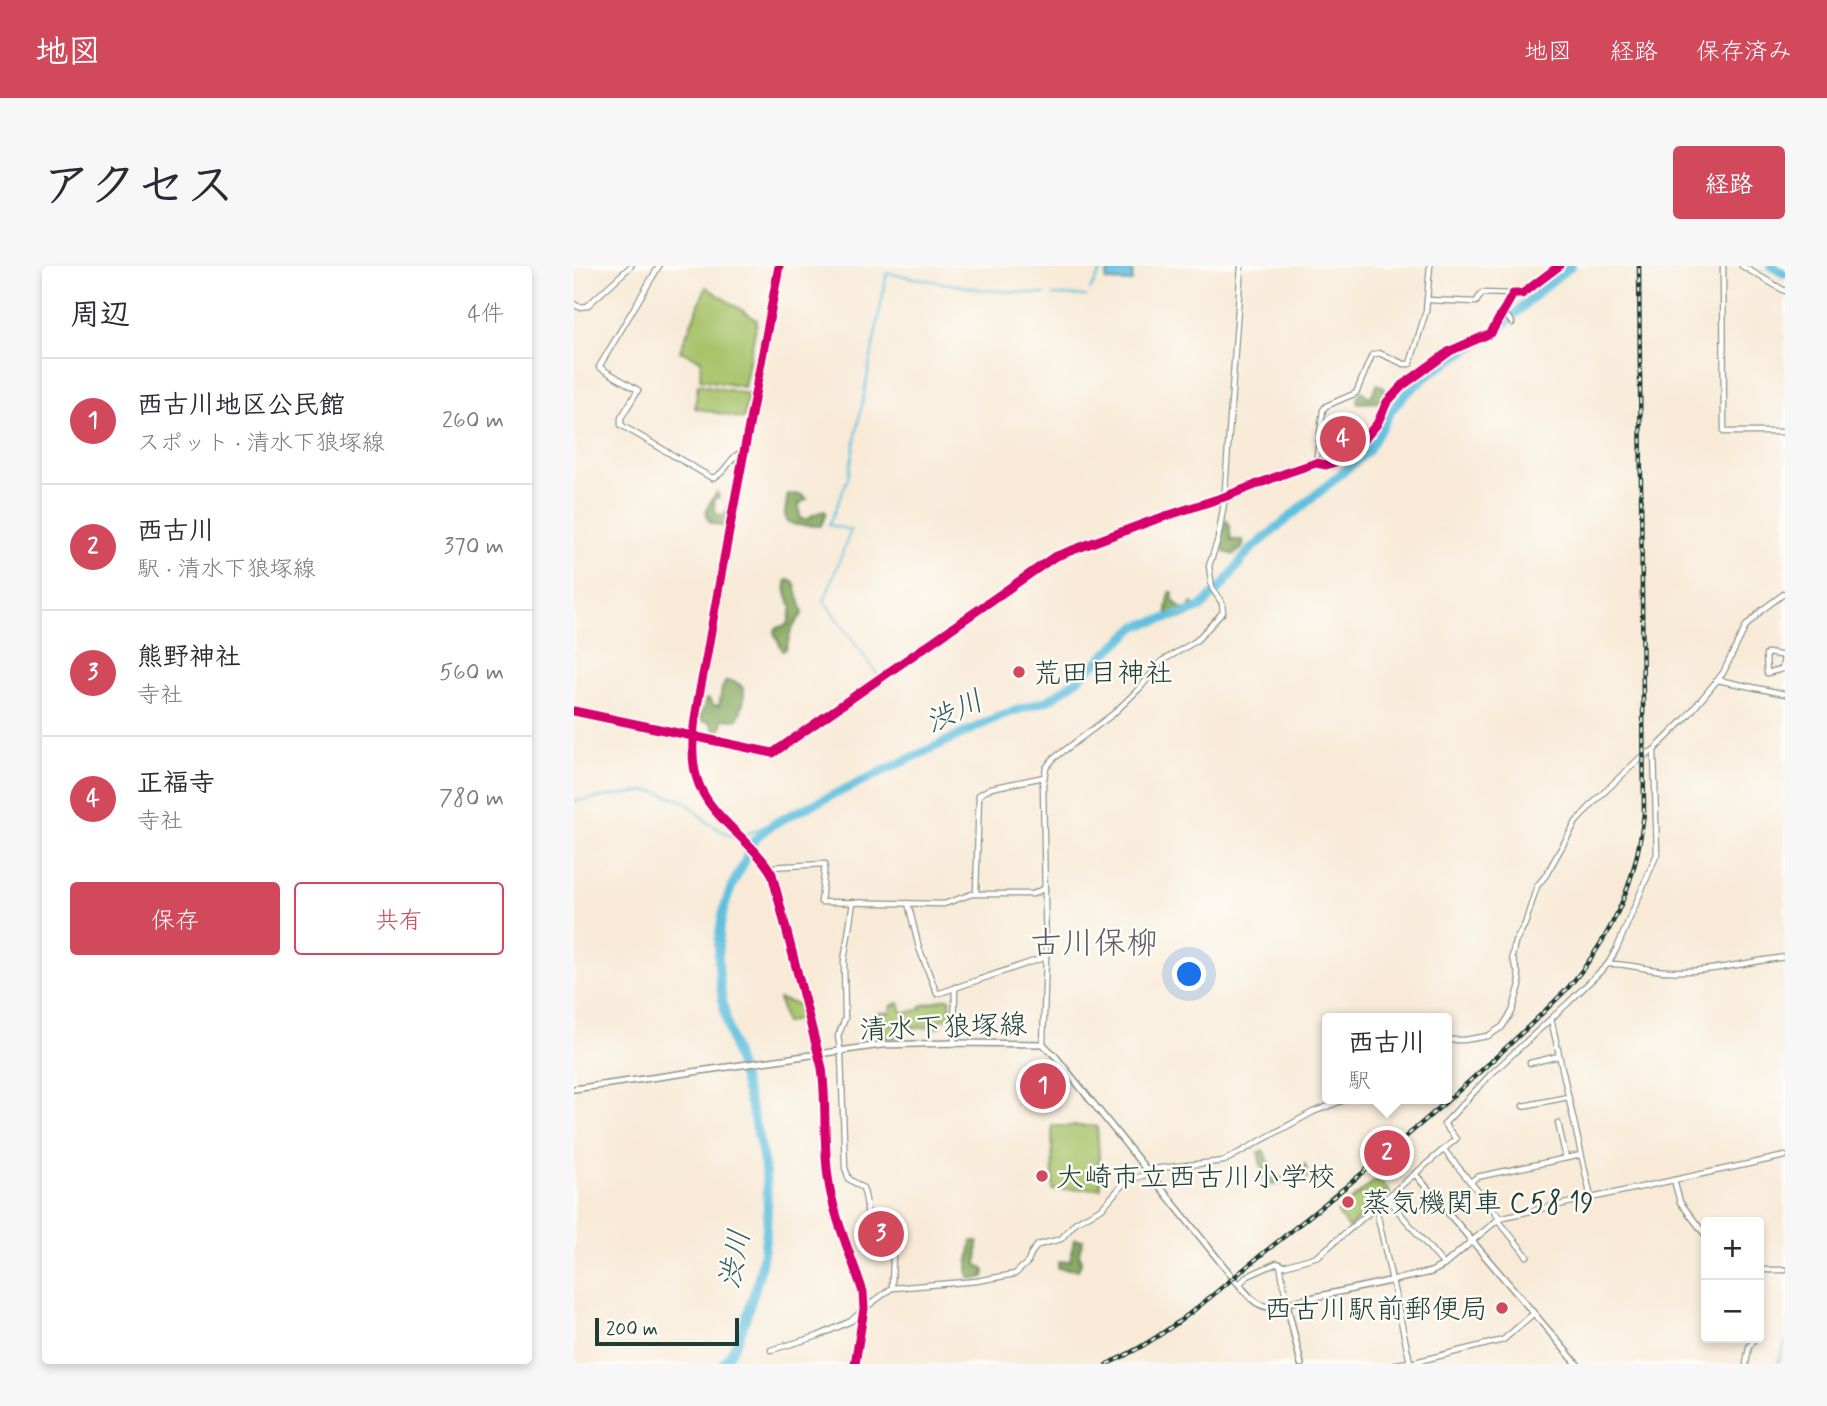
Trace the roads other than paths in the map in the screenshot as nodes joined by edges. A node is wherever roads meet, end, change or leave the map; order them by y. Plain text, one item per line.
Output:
1 (631, 266) edge
2 (659, 266) edge
3 (779, 266) edge
4 (1241, 266) edge
5 (1430, 266) edge
6 (1559, 266) edge
7 (1723, 266) edge
8 (1742, 266) edge
9 (1785, 291) edge
10 (1513, 294) junction
11 (1427, 300) junction
12 (574, 304) edge
13 (1502, 310) junction
14 (1512, 323) dead end
15 (1785, 432) edge
16 (745, 451) junction
17 (1316, 463) junction
18 (1224, 498) junction
19 (1785, 593) edge
20 (1785, 656) edge
21 (1718, 680) junction
22 (1785, 694) edge
23 (574, 711) edge
24 (693, 737) junction
25 (1654, 750) junction
26 (1045, 777) junction
27 (769, 867) junction
28 (1045, 888) junction
29 (976, 894) junction
30 (853, 902) junction
31 (908, 904) junction
32 (1046, 957) junction
33 (1785, 957) edge
34 (1608, 964) junction
35 (956, 988) junction
36 (1551, 1019) junction
37 (1452, 1040) edge
38 (954, 1043) junction
39 (1043, 1044) junction
40 (840, 1052) junction
41 (819, 1054) junction
42 (1559, 1056) junction
43 (1530, 1063) dead end
44 (574, 1089) edge
45 (1568, 1097) junction
46 (1335, 1104) edge
47 (1523, 1106) dead end
48 (1558, 1123) dead end
49 (1444, 1150) junction
50 (1581, 1155) junction
51 (1785, 1156) edge
52 (1566, 1158) junction
53 (1146, 1171) junction
54 (1415, 1174) junction
55 (1674, 1180) junction
56 (1470, 1182) junction
57 (1387, 1198) junction
58 (1591, 1198) junction
59 (1376, 1208) junction
60 (1499, 1219) junction
61 (1701, 1229) edge
62 (1472, 1241) junction
63 (1527, 1256) dead end
64 (1280, 1264) junction
65 (1444, 1265) junction
66 (1764, 1270) edge
67 (1785, 1270) edge
68 (1392, 1280) junction
69 (1239, 1284) junction
70 (892, 1288) junction
71 (1287, 1304) junction
72 (864, 1309) junction
73 (1534, 1314) junction
74 (1752, 1343) edge
75 (771, 1350) dead end
76 (1410, 1363) edge
77 (855, 1364) edge
78 (1301, 1364) edge
79 (1396, 1364) edge
80 (1577, 1364) edge
81 (1746, 1364) edge

1 - 12 street
2 - 16 street
3 - 16 street
4 - 18 street
5 - 11 street
6 - 10 street
7 - 15 street
8 - 9 street
10 - 11 street
10 - 13 street
11 - 17 street
13 - 14 street
13 - 17 street
16 - 24 street
17 - 18 street
18 - 24 street
18 - 26 street
19 - 21 street
20 - 20 street
21 - 22 street
21 - 25 street
23 - 24 street
24 - 27 street
25 - 34 street
25 - 37 street
26 - 28 street
26 - 29 street
27 - 30 street
27 - 41 street
28 - 29 street
28 - 32 street
29 - 31 street
30 - 31 street
30 - 40 street
31 - 35 street
32 - 35 street
32 - 39 street
33 - 34 street
34 - 36 street
35 - 38 street
36 - 42 street
36 - 49 street
38 - 39 main road, 清水下狼塚線
38 - 40 main road, 清水下狼塚線
39 - 53 main road, 清水下狼塚線
40 - 41 main road, 清水下狼塚線
40 - 70 street
41 - 44 main road, 清水下狼塚線
41 - 72 street
42 - 43 street
42 - 45 street
45 - 47 street
45 - 50 street
46 - 53 street
48 - 52 street
49 - 54 street
49 - 56 street
50 - 52 street
50 - 58 street
51 - 55 street
52 - 56 street
53 - 69 main road, 清水下狼塚線
53 - 70 street
54 - 57 street
54 - 62 main road
55 - 58 street
55 - 61 street
56 - 60 street
57 - 59 street
57 - 65 street
58 - 60 street
59 - 64 street
59 - 68 street
60 - 62 street
60 - 63 street
62 - 65 main road, 清水下狼塚線
62 - 73 main road
64 - 69 street
64 - 71 street
65 - 68 main road, 清水下狼塚線
66 - 67 street
68 - 71 main road, 清水下狼塚線
68 - 76 street
69 - 71 main road, 清水下狼塚線
70 - 72 street
71 - 78 main road
72 - 75 street
72 - 77 street
73 - 76 street
73 - 80 main road
74 - 81 street
76 - 79 street

